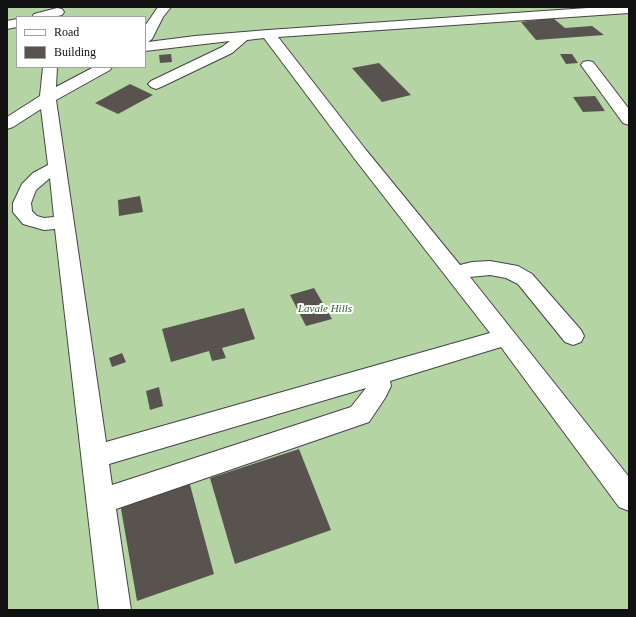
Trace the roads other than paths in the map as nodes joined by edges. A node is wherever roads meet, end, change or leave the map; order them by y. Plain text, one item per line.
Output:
1 (165, 7) edge
2 (629, 9) edge
3 (58, 12) edge
4 (43, 16) edge
5 (268, 34) junction
6 (243, 36) junction
7 (146, 37) edge
8 (146, 47) edge
9 (588, 65) dead end
10 (50, 68) edge
11 (103, 68) edge
12 (156, 84) dead end
13 (604, 87) junction
14 (48, 98) junction
15 (629, 120) edge
16 (7, 124) edge
17 (629, 126) edge
18 (57, 167) junction
19 (65, 222) junction
20 (455, 273) junction
21 (573, 336) dead end
22 (506, 337) junction
23 (376, 375) junction
24 (95, 457) junction
25 (629, 498) edge
26 (100, 502) junction
27 (115, 610) edge

1 - 7 lane
2 - 5 lane
3 - 4 lane
5 - 6 lane
5 - 20 lane
6 - 8 lane
6 - 12 lane
9 - 13 lane
10 - 14 lane
11 - 14 lane
13 - 15 lane
13 - 17 lane
14 - 16 lane
14 - 18 lane
18 - 19 lane
18 - 19 lane
19 - 24 lane
20 - 21 lane
20 - 22 lane
22 - 23 lane
22 - 25 lane
23 - 24 lane
23 - 26 lane
24 - 26 lane
26 - 27 lane

